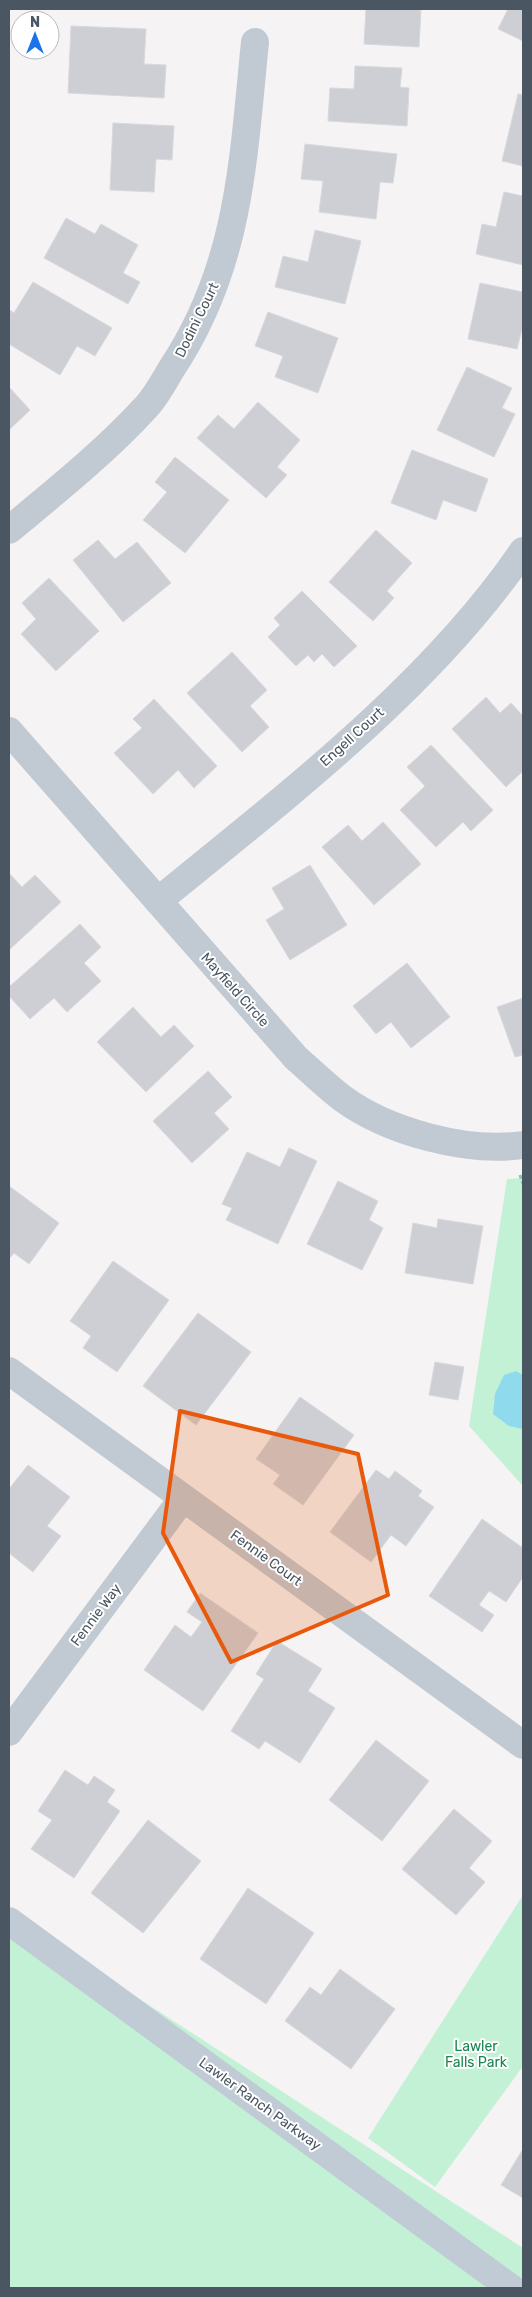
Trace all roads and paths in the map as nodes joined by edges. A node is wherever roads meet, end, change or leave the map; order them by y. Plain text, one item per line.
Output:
1 (255, 42) dead end
2 (9, 530) edge
3 (523, 551) edge
4 (9, 731) edge
5 (158, 901) junction
6 (523, 1145) edge
7 (9, 1371) edge
8 (183, 1498) junction
9 (9, 1732) edge
10 (523, 1745) edge
11 (9, 1921) edge
12 (511, 2288) edge

1 - 2 street, Dodini Court
3 - 5 street, Engell Court
4 - 5 street, Mayfield Circle
5 - 6 street, Mayfield Circle
7 - 8 street, Fennie Court
8 - 9 street, Fennie Way
8 - 10 street, Fennie Court
11 - 12 street, Lawler Ranch Parkway

